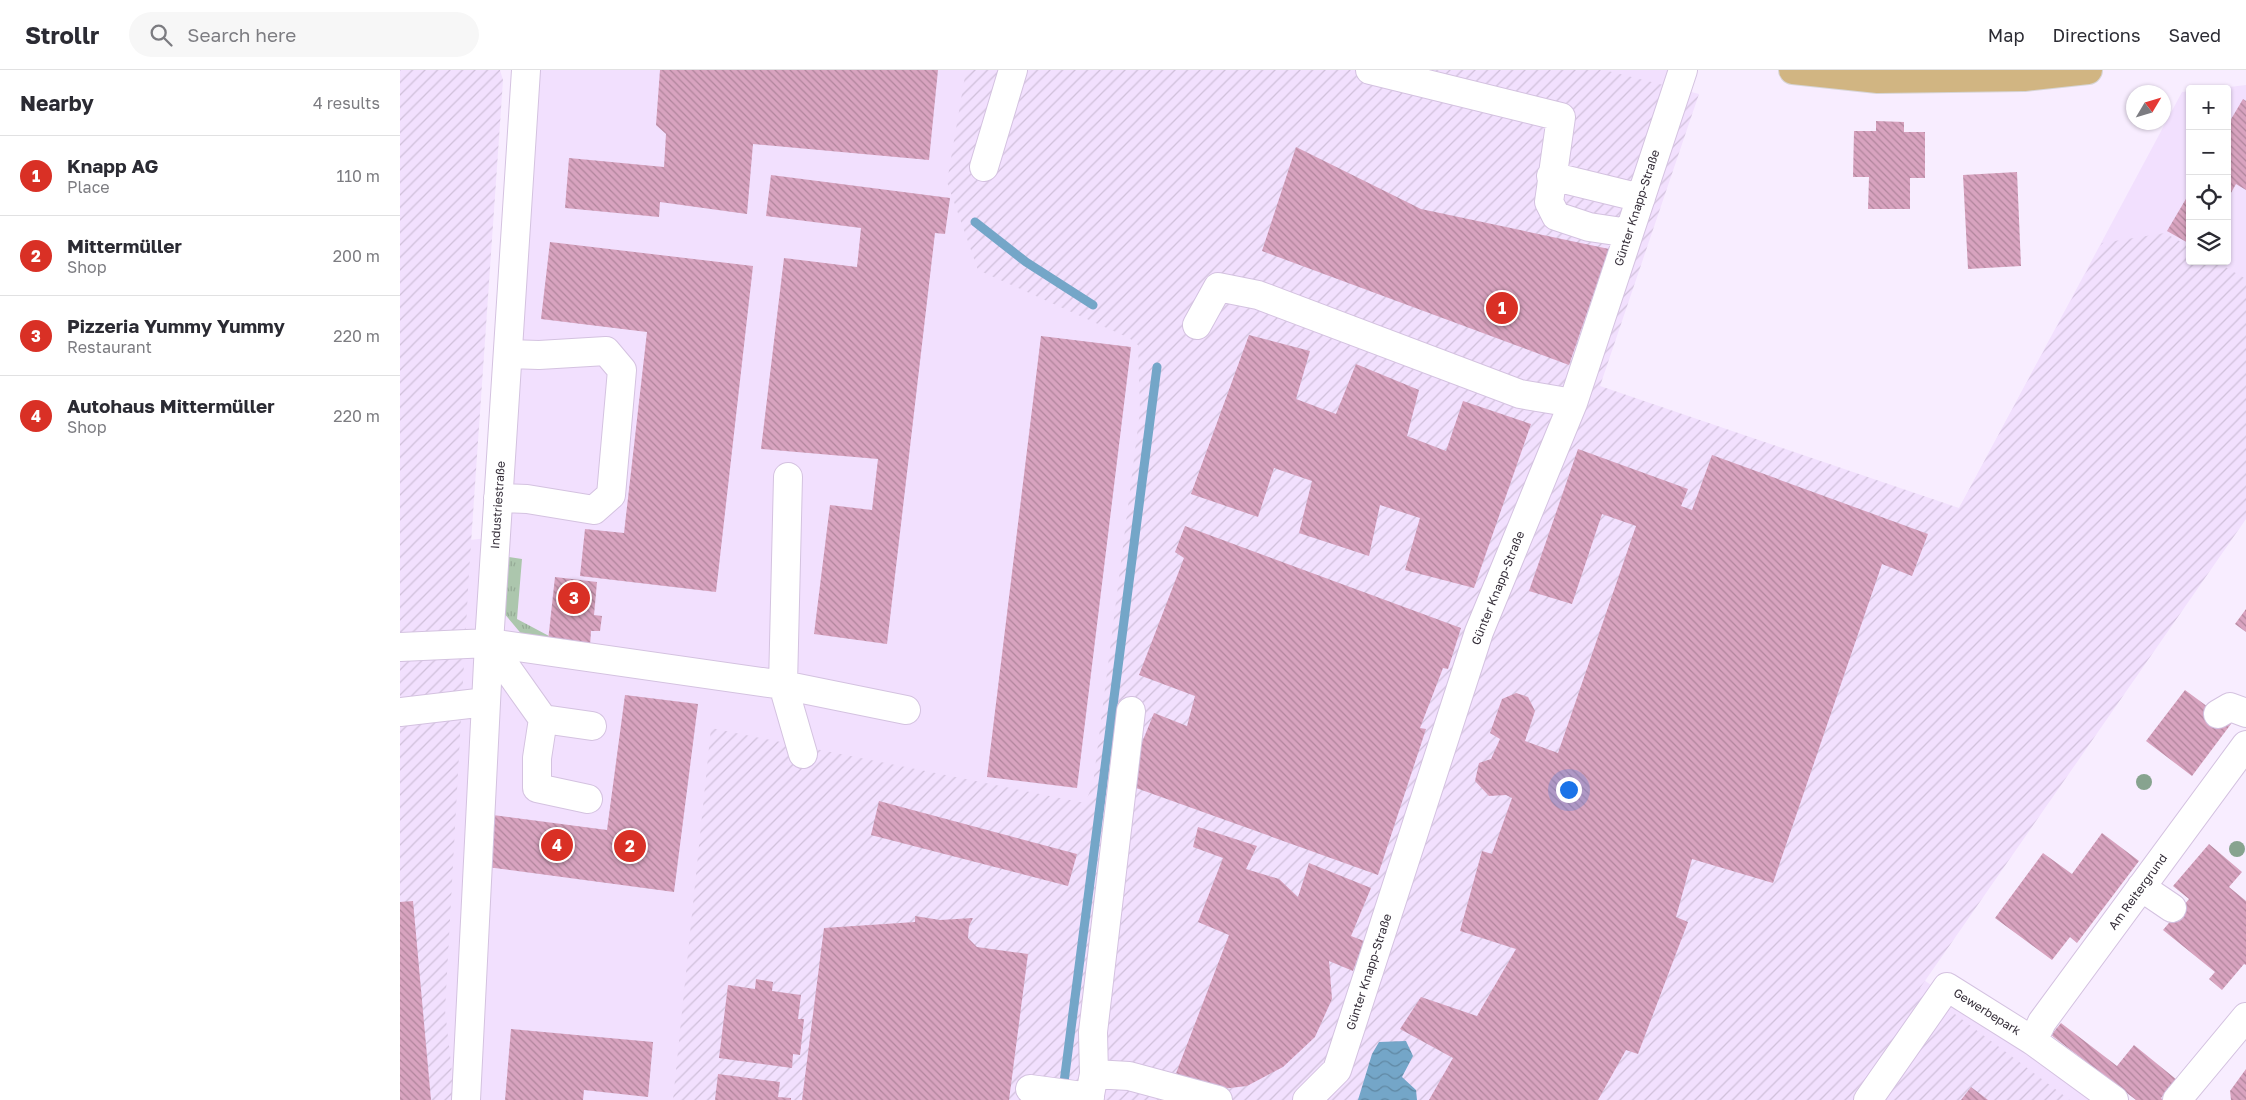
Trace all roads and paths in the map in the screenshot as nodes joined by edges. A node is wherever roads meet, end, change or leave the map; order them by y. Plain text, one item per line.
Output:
1 (526, 70) edge
2 (1013, 70) edge
3 (1370, 70) edge
4 (1683, 70) edge
5 (1793, 70) edge
6 (2088, 70) edge
7 (984, 168) dead end
8 (1552, 176) junction
9 (1641, 198) junction
10 (1629, 233) junction
11 (1197, 325) dead end
12 (508, 354) junction
13 (1573, 403) junction
14 (788, 477) dead end
15 (498, 498) junction
16 (489, 643) junction
17 (400, 647) edge
18 (783, 685) junction
19 (486, 702) junction
20 (906, 710) dead end
21 (1131, 711) dead end
22 (400, 712) edge
23 (2246, 713) edge
24 (2218, 714) dead end
25 (544, 719) junction
26 (592, 726) dead end
27 (2246, 745) edge
28 (803, 754) dead end
29 (588, 799) dead end
30 (2141, 887) junction
31 (2172, 908) dead end
32 (2246, 1017) edge
33 (2033, 1041) junction
34 (1030, 1089) dead end
35 (1091, 1091) edge
36 (466, 1100) edge
37 (1218, 1100) edge
38 (1307, 1100) edge
39 (1868, 1100) edge
40 (2114, 1100) edge
41 (2177, 1100) edge

1 - 12 street, Industriestraße
2 - 7 street
3 - 8 street
4 - 9 street, Günter Knapp-Straße
5 - 6 main road
8 - 9 street
8 - 10 street
9 - 10 street, Günter Knapp-Straße
10 - 13 street, Günter Knapp-Straße
11 - 13 street
12 - 15 street, Industriestraße
12 - 15 street
13 - 38 street, Günter Knapp-Straße
14 - 18 street
15 - 16 street, Industriestraße
16 - 17 street
16 - 18 street
16 - 19 street, Industriestraße
16 - 25 street
18 - 20 street
18 - 28 street
19 - 22 street
19 - 36 street, Industriestraße
21 - 35 street
23 - 24 street
25 - 26 street
25 - 29 street
27 - 30 street, Am Reitergrund
30 - 31 street
30 - 33 street, Am Reitergrund
32 - 41 street
33 - 39 street, Gewerbepark
33 - 40 street, Gewerbepark
34 - 35 street
35 - 37 street

